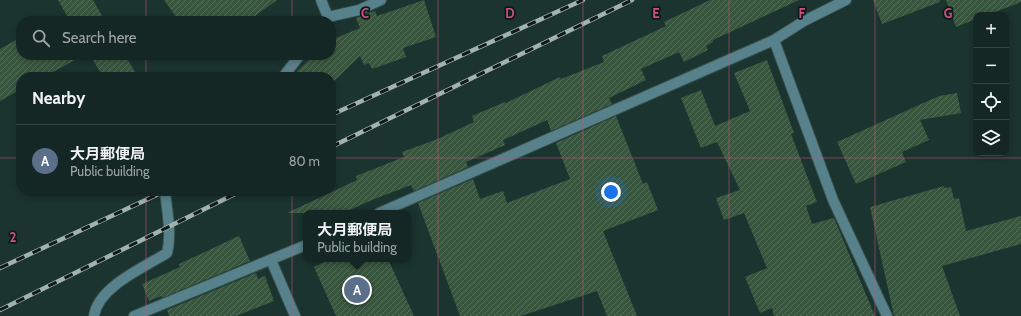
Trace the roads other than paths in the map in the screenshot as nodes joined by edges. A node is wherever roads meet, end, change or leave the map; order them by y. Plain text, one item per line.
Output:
1 (321, 0) edge
2 (381, 0) edge
3 (846, 0) edge
4 (325, 16) edge
5 (336, 16) edge
6 (774, 40) junction
7 (296, 60) edge
8 (287, 72) edge
9 (165, 196) edge
10 (386, 210) edge
11 (303, 246) edge
12 (271, 260) junction
13 (94, 316) edge
14 (134, 316) edge
15 (295, 316) edge
16 (887, 316) edge

1 - 4 street
2 - 5 street
3 - 6 street
6 - 10 street
6 - 16 street
7 - 8 street
9 - 13 street
11 - 12 street
12 - 14 street
12 - 15 street

